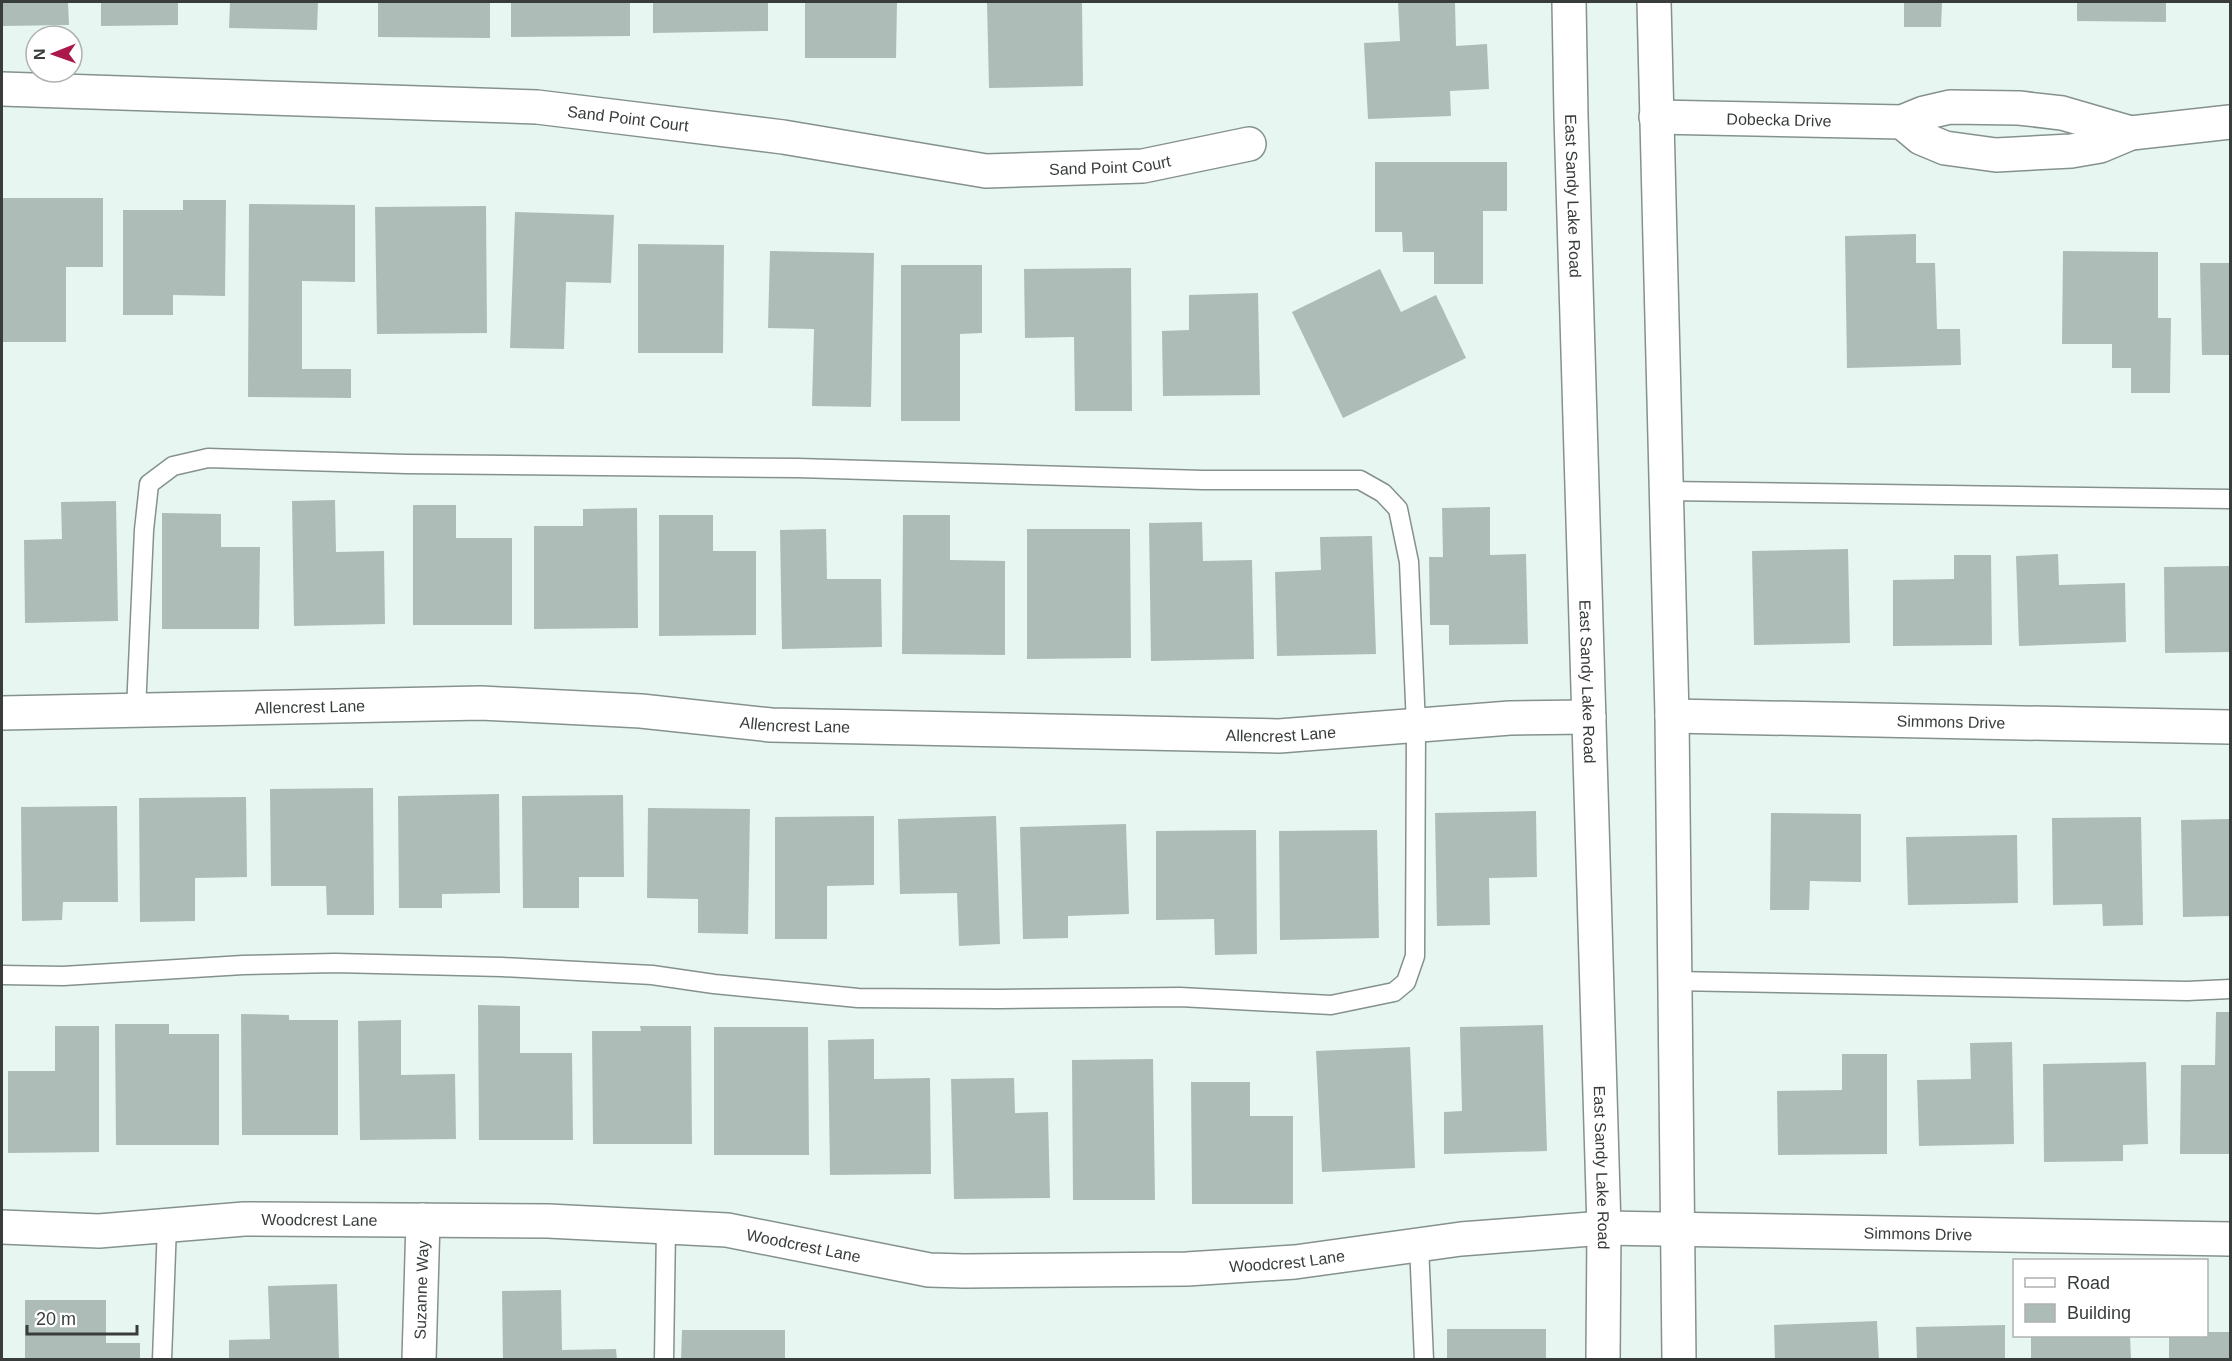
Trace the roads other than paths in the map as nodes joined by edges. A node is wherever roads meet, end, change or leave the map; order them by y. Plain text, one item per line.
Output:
1 (1569, 2) edge
2 (1654, 2) edge
3 (2, 89) edge
4 (1656, 117) junction
5 (1902, 122) junction
6 (2230, 122) edge
7 (2131, 134) junction
8 (1249, 144) dead end
9 (1666, 491) junction
10 (2230, 499) edge
11 (136, 710) junction
12 (2, 713) edge
13 (1672, 716) junction
14 (1589, 717) junction
15 (1416, 726) junction
16 (2230, 727) edge
17 (2, 975) edge
18 (1674, 981) junction
19 (2230, 989) edge
20 (423, 1220) junction
21 (167, 1225) junction
22 (2, 1227) edge
23 (666, 1227) junction
24 (1604, 1228) junction
25 (1677, 1229) junction
26 (2230, 1239) edge
27 (1419, 1245) junction
28 (162, 1359) edge
29 (419, 1359) edge
30 (664, 1359) edge
31 (1424, 1359) edge
32 (1603, 1359) edge
33 (1679, 1359) edge

1 - 14 street, East Sandy Lake Road
2 - 4 street
3 - 8 street, Sand Point Court
4 - 5 street, Dobecka Drive
4 - 9 street
5 - 7 street, Dobecka Drive
5 - 7 street, Dobecka Drive
6 - 7 street, Dobecka Drive
9 - 10 lane
9 - 13 street
11 - 12 street, Allencrest Lane
11 - 15 street, Allencrest Lane
11 - 15 lane
13 - 16 street, Simmons Drive
13 - 18 street
14 - 15 street, Allencrest Lane
14 - 24 street, East Sandy Lake Road
15 - 17 lane
18 - 19 lane
18 - 25 street
20 - 21 street, Woodcrest Lane
20 - 23 street, Woodcrest Lane
20 - 29 street, Suzanne Way
21 - 22 street, Woodcrest Lane
21 - 28 lane
23 - 27 street, Woodcrest Lane
23 - 30 lane
24 - 25 street, Simmons Drive
24 - 27 street, Woodcrest Lane
24 - 32 street, East Sandy Lake Road
25 - 26 street, Simmons Drive
25 - 33 street
27 - 31 lane

